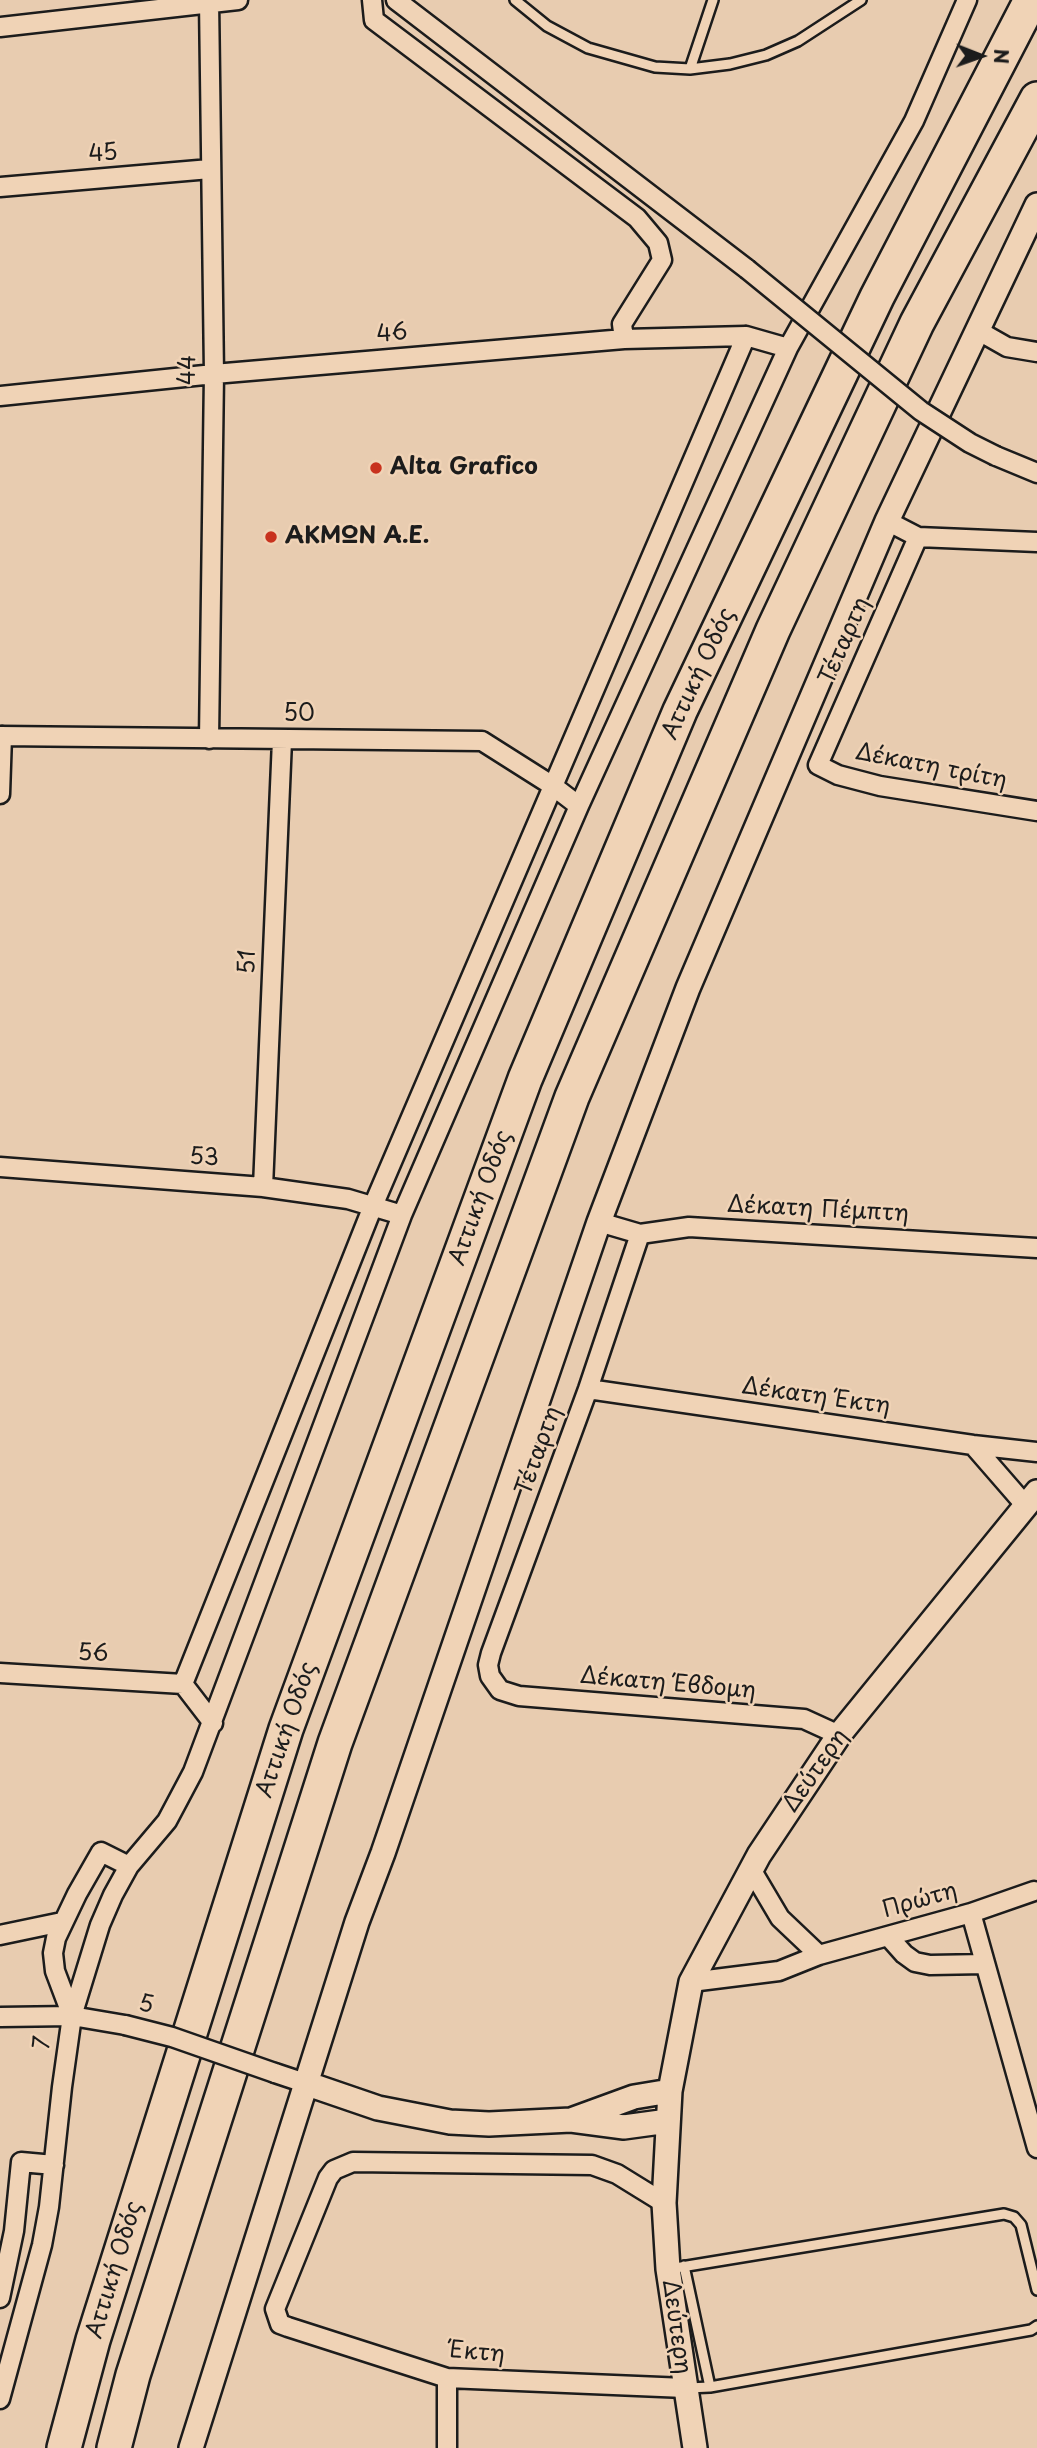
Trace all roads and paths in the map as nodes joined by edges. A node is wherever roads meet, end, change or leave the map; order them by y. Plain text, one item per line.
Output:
1 (238, 0) edge
2 (372, 0) edge
3 (396, 0) edge
4 (515, 0) edge
5 (713, 0) edge
6 (861, 0) edge
7 (967, 0) edge
8 (1031, 0) edge
9 (209, 2) edge
10 (0, 27) edge
11 (690, 69) junction
12 (1037, 99) edge
13 (210, 169) junction
14 (0, 187) edge
15 (1034, 219) edge
16 (977, 330) junction
17 (746, 336) junction
18 (624, 339) junction
19 (788, 348) junction
20 (1037, 352) edge
21 (214, 374) junction
22 (0, 396) edge
23 (1037, 473) edge
24 (887, 521) junction
25 (918, 537) junction
26 (1037, 542) edge
27 (1, 736) edge
28 (209, 739) junction
29 (282, 740) junction
30 (818, 765) joint
31 (553, 786) junction
32 (0, 794) edge
33 (579, 806) junction
34 (1037, 811) edge
35 (0, 1167) edge
36 (264, 1187) junction
37 (373, 1206) junction
38 (402, 1215) junction
39 (599, 1222) junction
40 (640, 1234) junction
41 (1037, 1248) edge
42 (588, 1389) junction
43 (973, 1445) junction
44 (1037, 1452) edge
45 (1032, 1499) edge
46 (0, 1674) edge
47 (183, 1684) junction
48 (494, 1684) joint
49 (213, 1723) junction
50 (839, 1735) junction
51 (129, 1867) junction
52 (751, 1869) junction
53 (1034, 1891) dead end
54 (971, 1913) junction
55 (62, 1922) junction
56 (0, 1935) edge
57 (888, 1936) junction
58 (819, 1955) junction
59 (985, 1964) junction
60 (691, 1982) junction
61 (72, 2016) junction
62 (0, 2017) edge
63 (305, 2083) junction
64 (670, 2091) junction
65 (571, 2120) junction
66 (668, 2121) junction
67 (1037, 2148) edge
68 (54, 2165) junction
69 (664, 2203) junction
70 (676, 2267) junction
71 (1037, 2290) edge
72 (0, 2298) edge
73 (1037, 2326) edge
74 (447, 2378) junction
75 (710, 2387) junction
76 (685, 2388) junction
77 (0, 2399) edge
78 (64, 2448) edge
79 (114, 2448) edge
80 (191, 2448) edge
81 (447, 2448) edge
82 (695, 2448) edge

1 - 9 street
2 - 18 street
3 - 23 street, bridge
4 - 11 lane
5 - 11 lane
6 - 11 lane
7 - 19 street, 7
8 - 78 highway, Αττική Οδός
9 - 10 street
9 - 13 street, 44
12 - 79 highway
13 - 14 street, 45
13 - 21 street, 44
15 - 16 street
16 - 20 street
16 - 24 street
17 - 18 street, 46
17 - 19 street, 46
17 - 31 street
18 - 21 street, 46
19 - 33 street, 7
21 - 22 street, 46
21 - 28 street, 44
24 - 25 street
24 - 39 street
25 - 26 street
25 - 30 street, Τέταρτη
27 - 28 street, 50
27 - 32 street
28 - 29 street, 50
29 - 31 street, 50
29 - 36 street, 51
30 - 34 street, Δέκατη τρίτη
31 - 33 street, 50
31 - 37 street
33 - 38 street, 7
35 - 36 street, 53
36 - 37 street, 53
37 - 38 street, 53
37 - 47 street
38 - 49 street, 7
39 - 40 street, Δέκατη Πέμπτη
39 - 63 street
40 - 41 street, Δέκατη Πέμπτη
40 - 42 street, Τέταρτη
42 - 43 street, Δέκατη Έκτη
42 - 48 street, Τέταρτη
43 - 44 street, Δέκατη Έκτη
43 - 45 street
45 - 50 street, Δεύτερη
46 - 47 street, 56
47 - 49 street
48 - 50 street, Δέκατη Έβδομη
49 - 51 street, 7
50 - 52 street, Δεύτερη
51 - 55 street
51 - 61 street, 7
52 - 58 street
52 - 60 street, Δεύτερη
53 - 54 street, Πρώτη
54 - 57 street, Πρώτη
54 - 59 street
55 - 56 street
55 - 61 street
57 - 58 street, Πρώτη
57 - 59 street
58 - 60 street, Πρώτη
59 - 67 street
60 - 64 street, Δεύτερη
61 - 62 street, 5
61 - 63 street, 5, bridge
61 - 68 street, 7
63 - 65 street
63 - 80 street
64 - 65 street
64 - 66 street, Δεύτερη
65 - 66 street
66 - 69 street, Δεύτερη
68 - 72 street
68 - 77 street, 7
69 - 70 street, Δεύτερη
69 - 74 street, Έκτη
70 - 71 lane
70 - 75 lane
70 - 76 street, Δεύτερη
73 - 75 lane
74 - 76 street, Έκτη
74 - 81 street
75 - 76 lane
76 - 82 street, Δεύτερη

